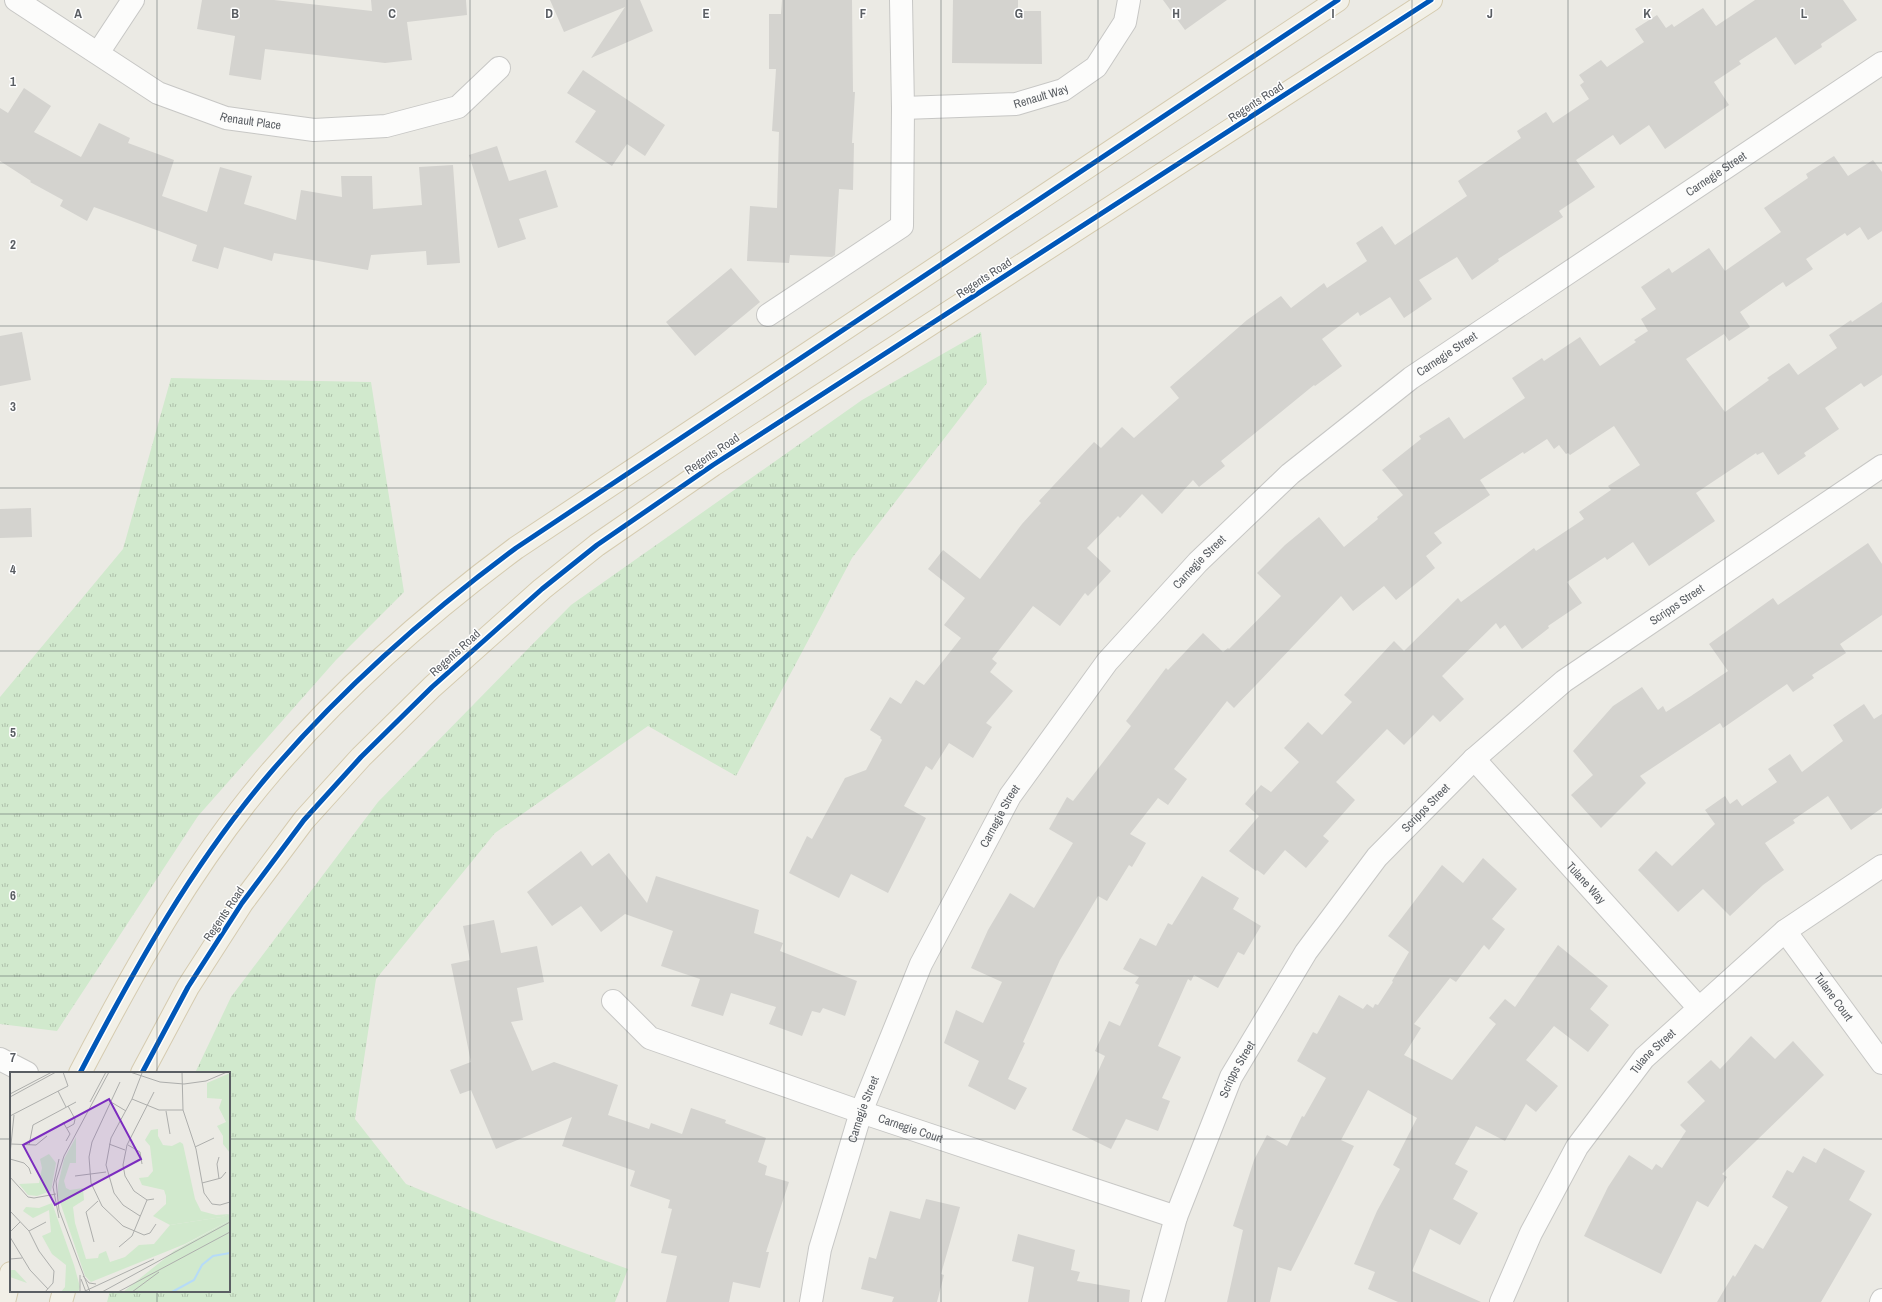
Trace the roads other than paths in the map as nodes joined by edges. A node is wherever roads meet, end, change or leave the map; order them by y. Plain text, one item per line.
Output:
1 (16, 0) edge
2 (133, 0) edge
3 (901, 0) edge
4 (1129, 0) edge
5 (1338, 0) edge
6 (1431, 0) edge
7 (98, 53) junction
8 (1881, 65) edge
9 (499, 68) dead end
10 (903, 108) junction
11 (768, 315) dead end
12 (1882, 466) edge
13 (1474, 758) junction
14 (1882, 866) edge
15 (1785, 931) junction
16 (613, 1001) dead end
17 (1698, 1007) junction
18 (0, 1059) edge
19 (1882, 1063) edge
20 (25, 1072) edge
21 (81, 1072) edge
22 (143, 1072) edge
23 (861, 1112) junction
24 (1176, 1217) junction
25 (10, 1277) edge
26 (64, 1292) edge
27 (4, 1302) edge
28 (61, 1302) edge
29 (811, 1302) edge
30 (1153, 1302) edge
31 (1501, 1302) edge

1 - 7 street, Renault Place
2 - 7 street
3 - 10 street
4 - 10 street, Renault Way
5 - 21 main road
6 - 22 main road, Regents Road
7 - 9 street, Renault Place
8 - 23 street, Carnegie Street
10 - 11 street
12 - 13 street, Scripps Street
13 - 17 street, Tulane Way
13 - 24 street, Scripps Street
14 - 15 street, Tulane Street
15 - 17 street, Tulane Street
15 - 19 street, Tulane Court
16 - 23 street, Carnegie Court
17 - 31 street, Tulane Street
18 - 20 street
23 - 24 street, Carnegie Court
23 - 29 street, Carnegie Street
24 - 30 street, Scripps Street
25 - 27 main road
26 - 28 main road

